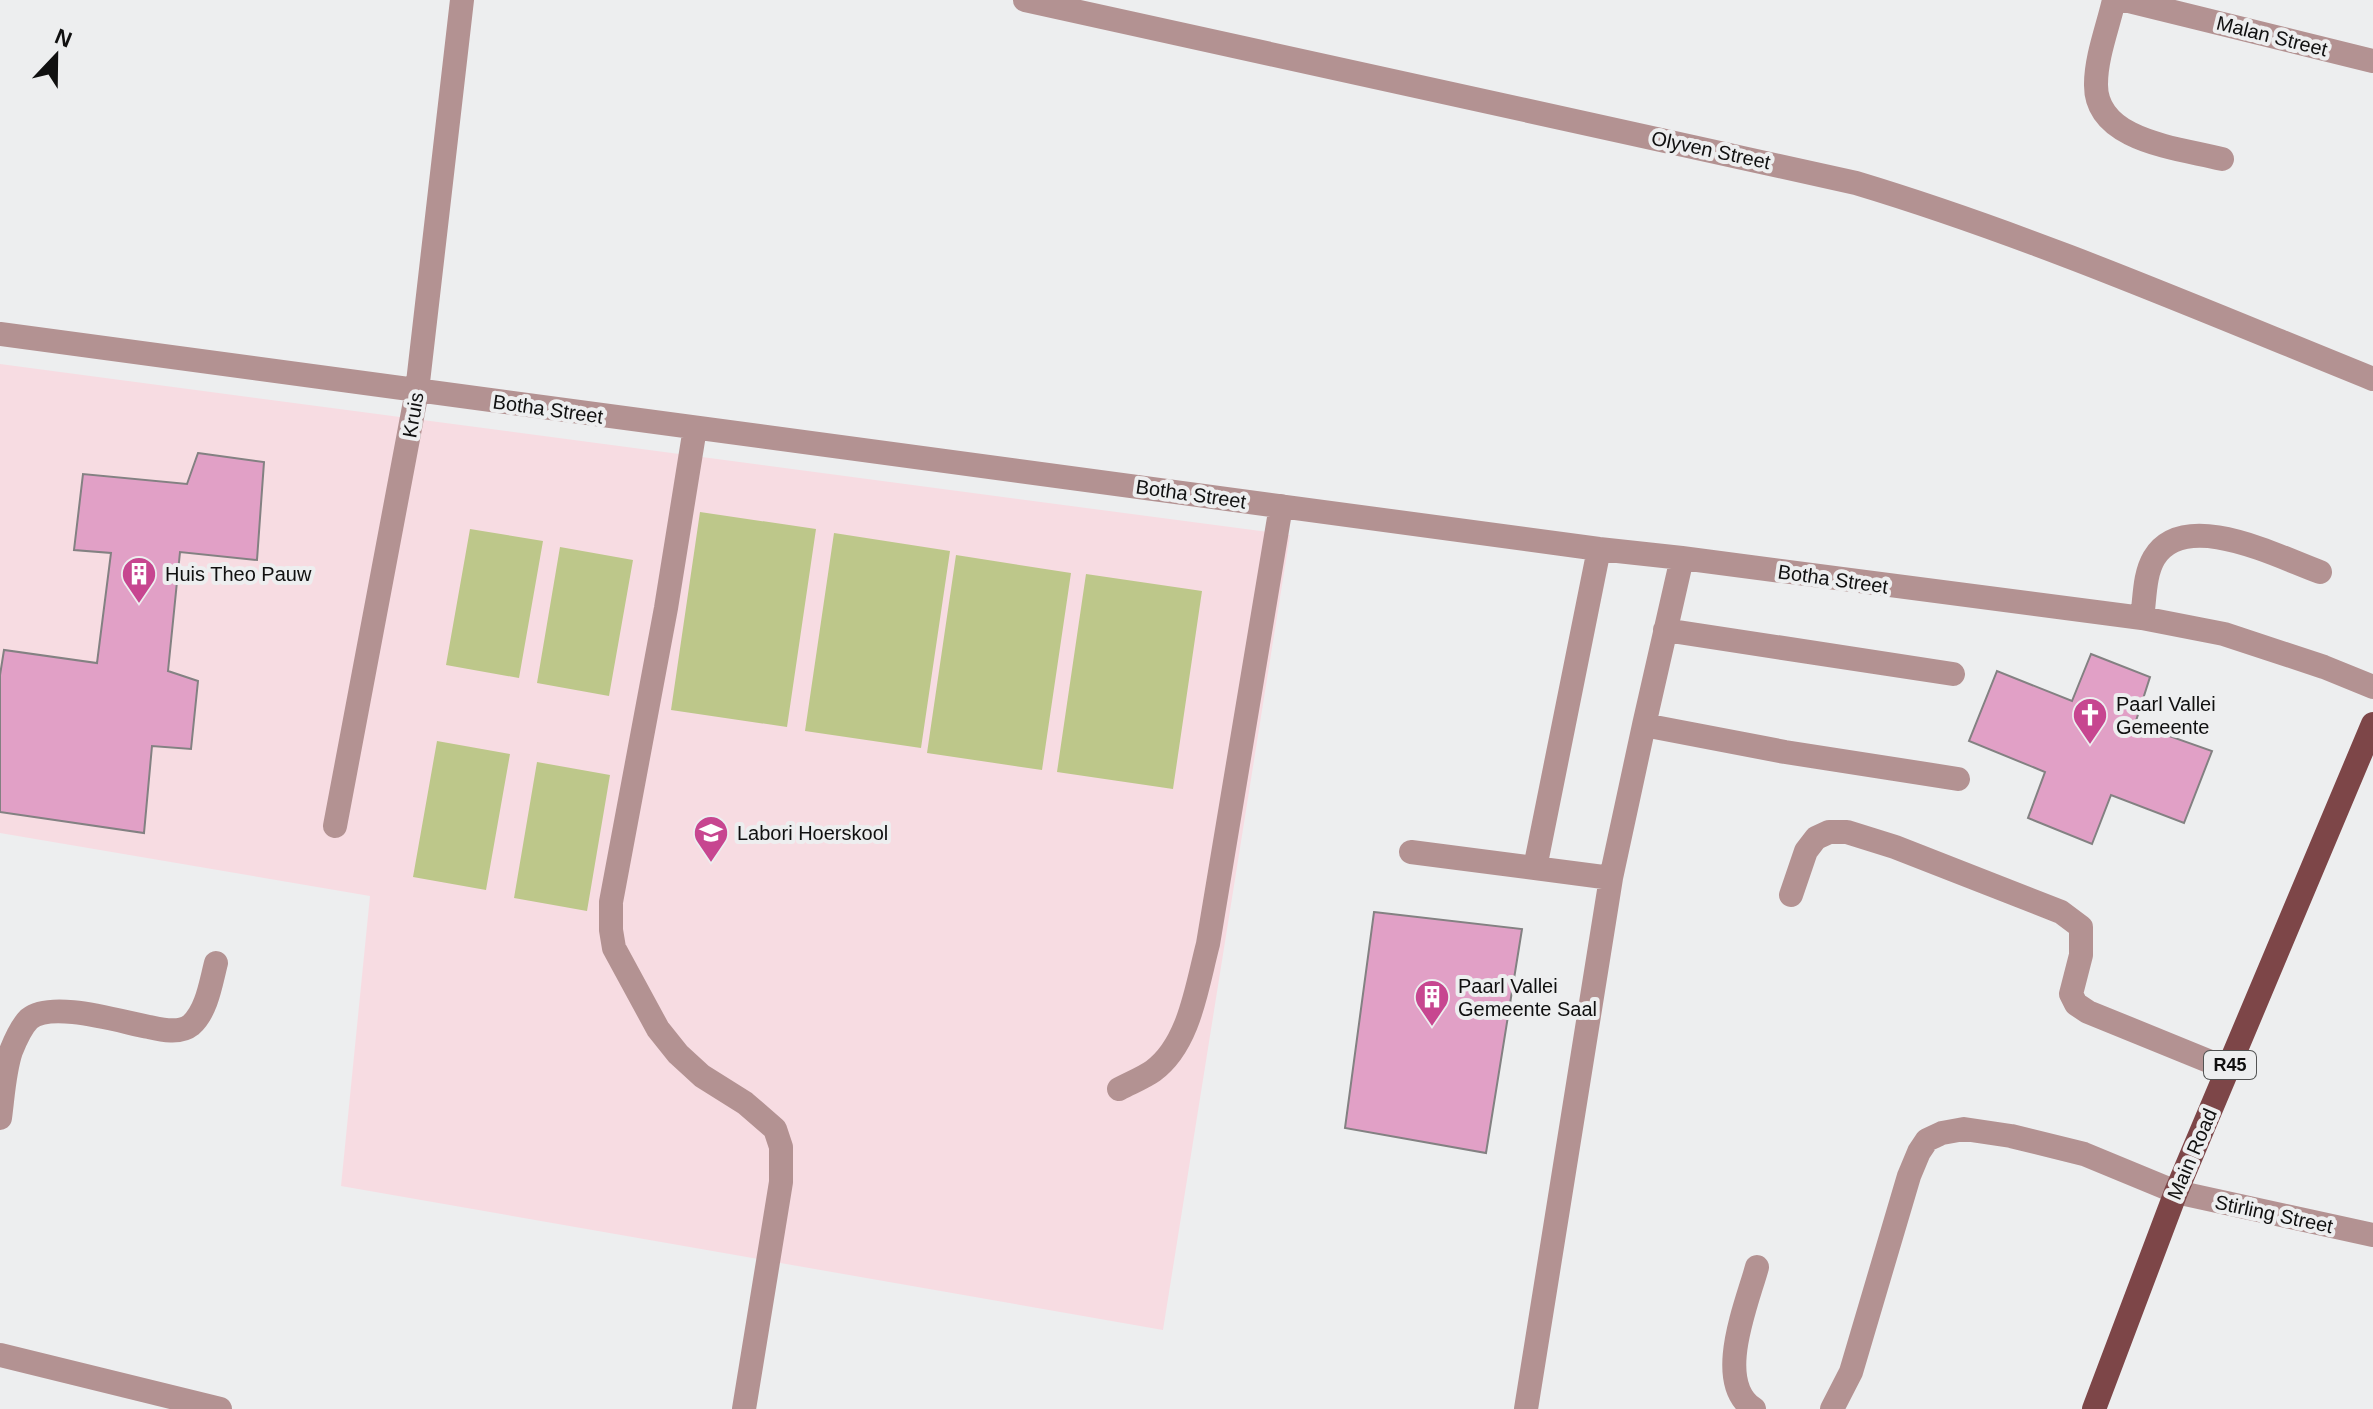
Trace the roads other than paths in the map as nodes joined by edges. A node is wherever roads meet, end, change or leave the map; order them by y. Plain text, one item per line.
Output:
1 (462, 0) edge
2 (1025, 0) edge
3 (2114, 0) edge
4 (2125, 0) edge
5 (2373, 61) edge
6 (2222, 159) dead end
7 (0, 334) edge
8 (2373, 379) edge
9 (417, 391) junction
10 (695, 428) junction
11 (1281, 506) junction
12 (1599, 549) junction
13 (1682, 558) junction
14 (2320, 572) dead end
15 (2142, 618) junction
16 (1665, 630) junction
17 (1953, 674) dead end
18 (2373, 687) edge
19 (2373, 724) edge
20 (1644, 725) junction
21 (1958, 779) dead end
22 (335, 826) dead end
23 (1411, 852) dead end
24 (1535, 868) junction
25 (1611, 878) junction
26 (1791, 895) dead end
27 (216, 963) dead end
28 (2228, 1069) junction
29 (1119, 1089) dead end
30 (0, 1118) edge
31 (2176, 1192) junction
32 (2373, 1235) edge
33 (1757, 1267) dead end
34 (0, 1355) edge
35 (220, 1409) edge
36 (744, 1409) edge
37 (1526, 1409) edge
38 (1754, 1409) edge
39 (1832, 1409) edge
40 (2094, 1409) edge

1 - 9 street, Kruis
2 - 8 street, Olyven Street
3 - 6 street
4 - 5 street, Malan Street
7 - 9 street, Botha Street
9 - 10 street, Botha Street
9 - 22 street, Kruis
10 - 11 street, Botha Street
10 - 36 street
11 - 12 street, Botha Street
11 - 29 street
12 - 13 street, Botha Street
12 - 24 street
13 - 15 street, Botha Street
13 - 16 street
14 - 15 street
15 - 18 street, Botha Street
16 - 17 street
16 - 20 street
19 - 28 main road, Main Road / R45
20 - 21 street
20 - 25 street
23 - 24 street
24 - 25 street
25 - 37 street
26 - 28 street
27 - 30 street
28 - 31 main road, Main Road / R45
31 - 32 street, Stirling Street
31 - 39 street, Stirling Street
31 - 40 main road, Main Road / R45
33 - 38 street
34 - 35 street

